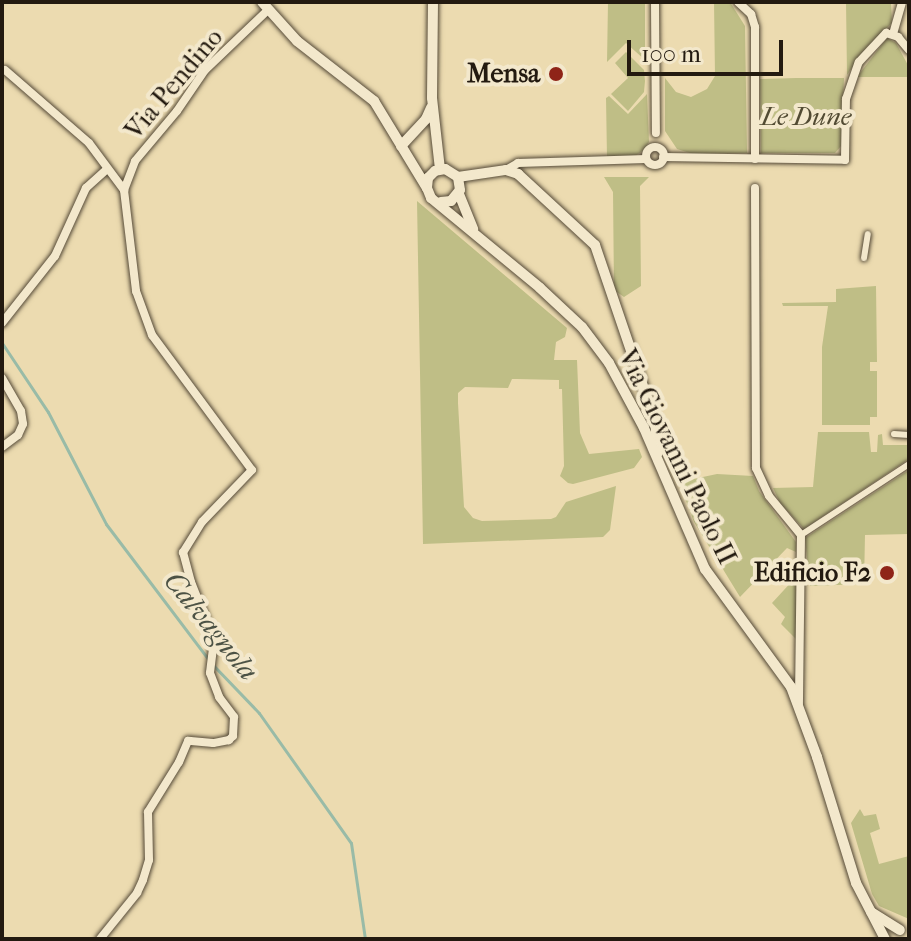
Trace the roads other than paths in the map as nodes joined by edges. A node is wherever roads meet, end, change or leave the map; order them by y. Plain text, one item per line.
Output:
1 (433, 2) edge
2 (655, 2) edge
3 (738, 2) edge
4 (902, 2) edge
5 (264, 7) edge
6 (893, 34) junction
7 (909, 50) edge
8 (3, 69) edge
9 (432, 98) junction
10 (656, 133) junction
11 (401, 146) junction
12 (650, 149) junction
13 (663, 154) junction
14 (646, 159) junction
15 (755, 159) junction
16 (107, 169) junction
17 (440, 169) junction
18 (506, 170) junction
19 (458, 177) junction
20 (427, 188) junction
21 (755, 188) dead end
22 (124, 190) junction
23 (459, 194) junction
24 (441, 202) junction
25 (474, 231) junction
26 (868, 234) dead end
27 (864, 258) dead end
28 (2, 323) edge
29 (2, 378) edge
30 (894, 434) dead end
31 (909, 435) edge
32 (2, 447) edge
33 (659, 463) junction
34 (909, 464) edge
35 (801, 535) junction
36 (799, 707) junction
37 (868, 910) junction
38 (906, 930) edge
39 (100, 939) edge
40 (885, 939) edge

1 - 9 street
2 - 10 street
3 - 15 street
4 - 6 street
5 - 11 street
5 - 22 street, Via Pendino
6 - 7 street
6 - 15 street
8 - 16 street
9 - 11 street
9 - 17 street
10 - 12 street
10 - 13 street
11 - 20 street
12 - 13 street
12 - 14 street
13 - 14 street
13 - 15 street
14 - 18 street
16 - 22 street
16 - 28 street
17 - 19 street
17 - 20 street
18 - 19 street
18 - 33 street
19 - 23 street
20 - 24 street
21 - 35 street
22 - 39 street
23 - 24 street
23 - 25 street, Via Giovanni Paolo II
24 - 25 street, Via Giovanni Paolo II
25 - 33 street, Via Giovanni Paolo II
26 - 27 street
29 - 32 street
30 - 31 street
33 - 36 street, Via Giovanni Paolo II
34 - 35 street
35 - 36 street
36 - 37 street, Via Giovanni Paolo II
37 - 38 street
37 - 40 street, Via Giovanni Paolo II
38 - 40 street

